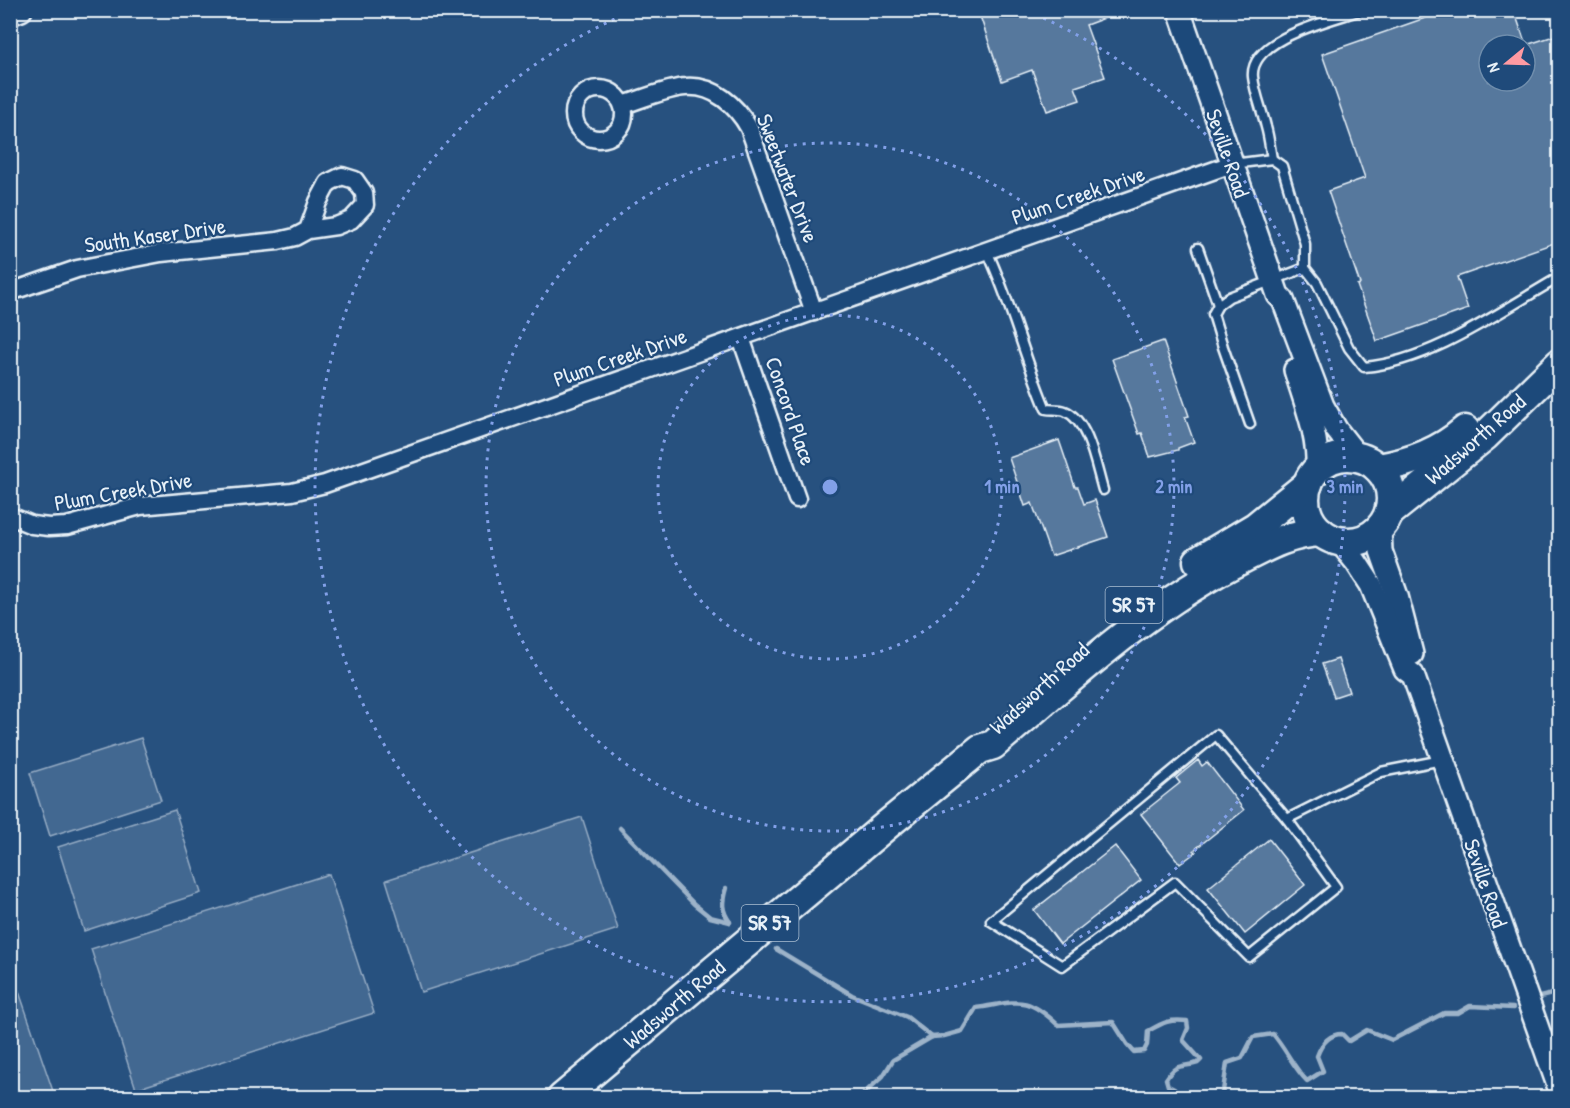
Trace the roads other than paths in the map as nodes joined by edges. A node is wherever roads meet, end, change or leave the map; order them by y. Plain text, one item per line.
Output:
1 (21, 10) edge
2 (1361, 10) edge
3 (1185, 12) edge
4 (10, 14) edge
5 (622, 105) dead end
6 (1272, 159) junction
7 (1232, 165) junction
8 (308, 230) dead end
9 (1198, 248) dead end
10 (987, 251) junction
11 (1305, 268) junction
12 (1560, 277) edge
13 (1275, 288) junction
14 (10, 292) edge
15 (1218, 305) junction
16 (814, 312) junction
17 (741, 338) junction
18 (1560, 344) edge
19 (1560, 363) edge
20 (1250, 424) dead end
21 (1368, 462) junction
22 (1312, 477) junction
23 (1103, 490) dead end
24 (797, 499) dead end
25 (10, 516) edge
26 (1384, 520) junction
27 (1330, 536) junction
28 (1413, 675) junction
29 (980, 749) junction
30 (1443, 760) junction
31 (1287, 819) junction
32 (1560, 1091) edge
33 (561, 1098) edge

1 - 4 street
2 - 6 lane
3 - 7 street, Seville Road
5 - 16 street, Sweetwater Drive
6 - 7 lane
6 - 11 lane
7 - 10 street, Plum Creek Drive
7 - 13 street, Seville Road
8 - 14 street, South Kaser Drive
9 - 15 lane
10 - 16 street, Plum Creek Drive
10 - 23 lane
11 - 12 lane
11 - 13 lane
13 - 15 lane
13 - 21 street, Seville Road
13 - 22 street, Seville Road
15 - 20 lane
16 - 17 street, Plum Creek Drive
17 - 24 street, Concord Place
17 - 25 street, Plum Creek Drive
18 - 21 highway, Wadsworth Road / SR 57
19 - 26 highway, Wadsworth Road / SR 57
21 - 22 highway, Wadsworth Road / SR 57
21 - 26 highway
22 - 27 highway
22 - 29 highway, Wadsworth Road / SR 57
26 - 27 highway, Wadsworth Road / SR 57
26 - 28 street, Seville Road
27 - 28 street, Seville Road
27 - 29 highway, Wadsworth Road / SR 57
28 - 30 street, Seville Road
29 - 33 highway, Wadsworth Road / SR 57
30 - 31 lane
30 - 32 street, Seville Road
31 - 31 lane

